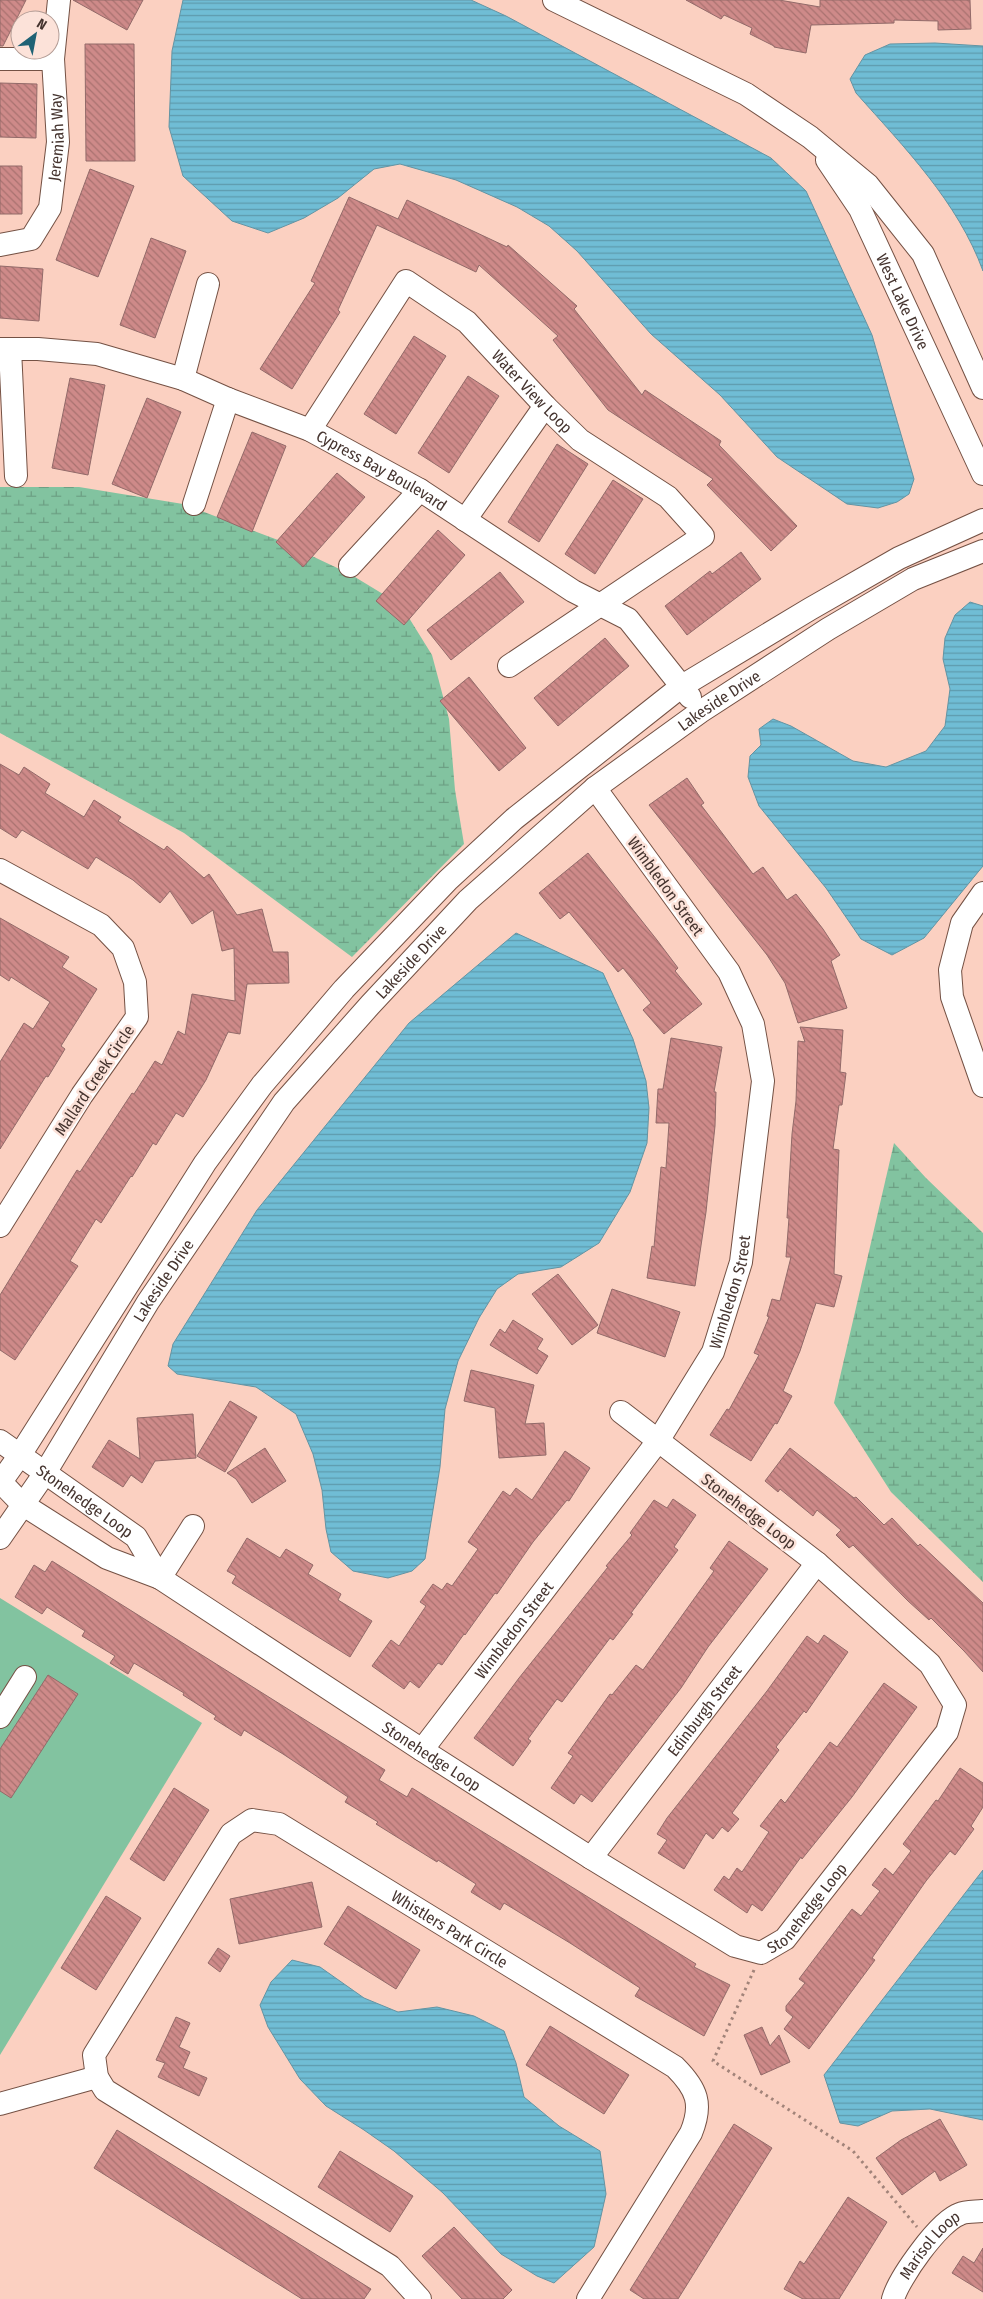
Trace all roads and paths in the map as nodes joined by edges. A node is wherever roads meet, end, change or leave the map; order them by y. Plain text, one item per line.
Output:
1 (554, 0) edge
2 (53, 60) edge
3 (810, 137) junction
4 (0, 245) edge
5 (208, 284) dead end
6 (5, 349) edge
7 (183, 379) junction
8 (983, 388) edge
9 (228, 399) junction
10 (545, 406) junction
11 (310, 430) junction
12 (983, 474) edge
13 (16, 476) dead end
14 (420, 490) junction
15 (194, 504) dead end
16 (465, 520) junction
17 (983, 520) edge
18 (983, 551) edge
19 (350, 566) dead end
20 (600, 603) junction
21 (508, 666) dead end
22 (682, 686) junction
23 (700, 712) junction
24 (595, 788) junction
25 (0, 870) edge
26 (983, 894) edge
27 (983, 1086) edge
28 (0, 1226) edge
29 (621, 1412) dead end
30 (0, 1441) edge
31 (658, 1441) junction
32 (20, 1455) junction
33 (45, 1473) junction
34 (0, 1482) edge
35 (22, 1504) junction
36 (193, 1526) dead end
37 (0, 1538) edge
38 (818, 1563) junction
39 (160, 1578) junction
40 (25, 1677) dead end
41 (0, 1717) edge
42 (422, 1750) junction
43 (592, 1858) junction
44 (761, 1953) junction
45 (97, 2077) junction
46 (0, 2104) edge
47 (983, 2211) edge
48 (928, 2240) junction
49 (420, 2299) edge
50 (588, 2299) edge
51 (893, 2299) edge

1 - 3 street, West Lake Drive
2 - 4 street, Jeremiah Way
3 - 8 street, West Lake Drive
3 - 12 street, West Lake Drive
5 - 7 street
6 - 7 street, Cypress Bay Boulevard
6 - 13 street
7 - 9 street, Cypress Bay Boulevard
9 - 11 street, Cypress Bay Boulevard
9 - 15 street
10 - 11 street, Water View Loop
10 - 16 street
10 - 20 street, Water View Loop
11 - 14 street, Cypress Bay Boulevard
14 - 16 street, Cypress Bay Boulevard
14 - 19 street
16 - 20 street, Cypress Bay Boulevard
17 - 22 street, Lakeside Drive
18 - 23 street, Lakeside Drive
20 - 21 street
20 - 22 street, Cypress Bay Boulevard
22 - 23 street, Cypress Bay Boulevard
22 - 32 street, Lakeside Drive
23 - 24 street, Lakeside Drive
24 - 31 street, Wimbledon Street
24 - 33 street, Lakeside Drive
25 - 28 street, Mallard Creek Circle
26 - 27 street
29 - 31 street, Stonehedge Loop
30 - 32 street
31 - 38 street, Stonehedge Loop
31 - 42 street, Wimbledon Street
32 - 33 street, Stonehedge Loop
32 - 34 street, Lakeside Drive
33 - 35 street, Lakeside Drive
33 - 39 street, Stonehedge Loop
34 - 35 street, Stonehedge Loop
35 - 37 street, Lakeside Drive
35 - 39 street, Stonehedge Loop
36 - 39 street
38 - 43 street, Edinburgh Street
38 - 44 street, Stonehedge Loop
39 - 42 street, Stonehedge Loop
40 - 41 street
42 - 43 street, Stonehedge Loop
43 - 44 street, Stonehedge Loop
44 - 48 path
45 - 46 street
45 - 49 street
45 - 50 street, Whistlers Park Circle
47 - 48 street, Marisol Loop
48 - 51 street, Marisol Loop

